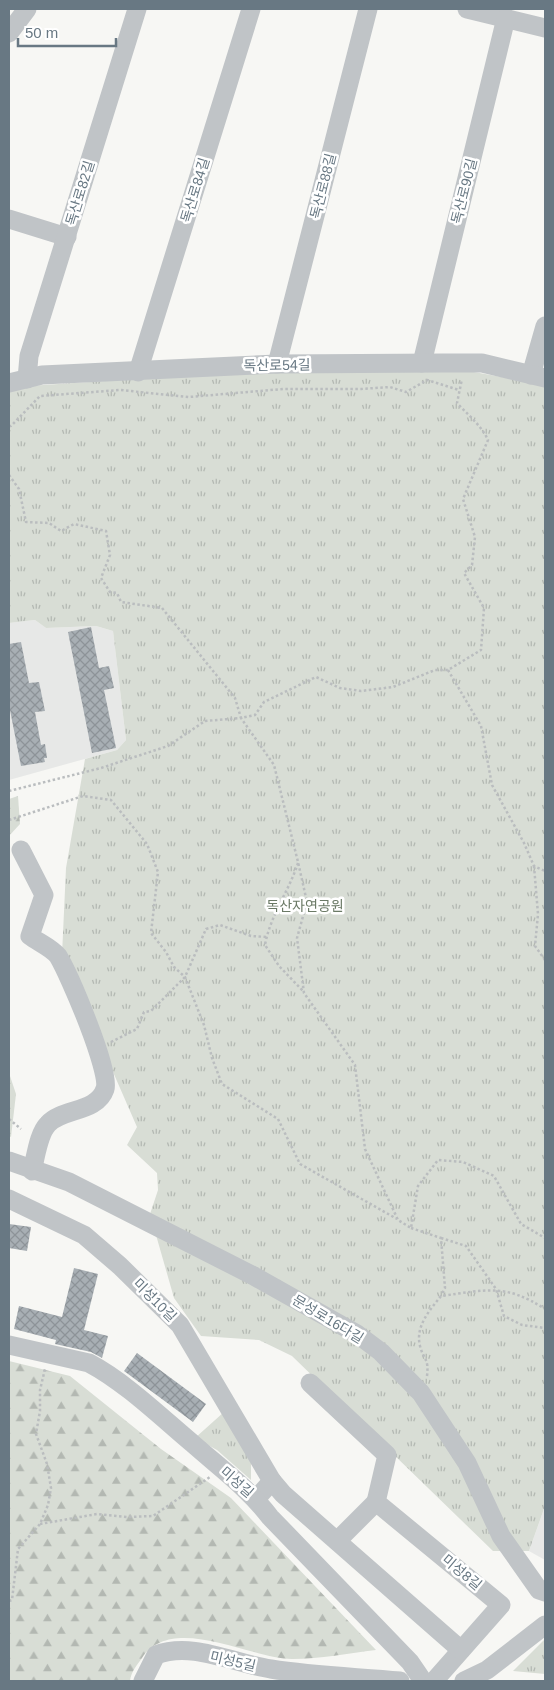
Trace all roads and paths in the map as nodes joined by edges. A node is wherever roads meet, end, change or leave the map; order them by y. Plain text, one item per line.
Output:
1 (27, 9) edge
2 (138, 9) edge
3 (251, 9) edge
4 (368, 9) edge
5 (467, 9) edge
6 (506, 18) junction
7 (545, 28) edge
8 (9, 33) edge
9 (9, 219) edge
10 (67, 237) junction
11 (544, 335) edge
12 (422, 363) junction
13 (467, 363) junction
14 (278, 364) junction
15 (138, 372) junction
16 (538, 376) edge
17 (18, 381) edge
18 (459, 390) junction
19 (9, 426) edge
20 (9, 475) edge
21 (448, 670) junction
22 (241, 718) junction
23 (9, 791) edge
24 (9, 820) edge
25 (21, 850) dead end
26 (298, 862) junction
27 (534, 866) junction
28 (545, 871) edge
29 (266, 937) junction
30 (545, 960) edge
31 (185, 977) junction
32 (304, 993) junction
33 (97, 1049) junction
34 (9, 1119) edge
35 (21, 1129) dead end
36 (9, 1161) edge
37 (32, 1171) junction
38 (9, 1199) edge
39 (398, 1220) junction
40 (411, 1228) junction
41 (441, 1238) junction
42 (545, 1238) edge
43 (496, 1289) junction
44 (442, 1296) junction
45 (545, 1309) edge
46 (545, 1328) edge
47 (9, 1345) edge
48 (49, 1354) junction
49 (310, 1383) dead end
50 (418, 1390) junction
51 (221, 1468) junction
52 (272, 1481) junction
53 (256, 1499) junction
54 (376, 1502) junction
55 (40, 1524) junction
56 (337, 1541) junction
57 (545, 1592) edge
58 (9, 1601) edge
59 (545, 1625) edge
60 (461, 1650) junction
61 (143, 1681) edge
62 (400, 1681) edge
63 (422, 1681) edge
64 (434, 1681) edge
65 (464, 1681) edge

1 - 8 street
2 - 10 street, 독산로82길
3 - 15 street, 독산로84길
4 - 14 street, 독산로88길
5 - 6 street
6 - 7 street
6 - 12 street, 독산로90길
9 - 10 street
10 - 17 street, 독산로82길
11 - 16 street
12 - 13 street, 독산로54길
12 - 14 street, 독산로54길
13 - 16 street, 독산로54길
13 - 18 path
14 - 15 street, 독산로54길
15 - 17 street, 독산로54길
18 - 19 path
18 - 21 path
20 - 22 path
21 - 22 path
21 - 27 path
22 - 23 path
22 - 26 path
24 - 31 path
25 - 33 street
26 - 29 path
26 - 32 path
27 - 28 path
27 - 30 path
29 - 31 path
29 - 32 path
31 - 33 path
31 - 39 path
32 - 39 path
33 - 37 street
34 - 35 path
36 - 37 street, 문성로16다길
37 - 50 street, 문성로16다길
38 - 52 street, 미성10길
39 - 40 path
40 - 41 path
40 - 42 path
41 - 43 path
41 - 44 path
43 - 44 path
43 - 45 path
43 - 46 path
44 - 50 path
47 - 48 street, 미성길
48 - 51 street, 미성길
48 - 55 path
49 - 54 street
50 - 57 street, 문성로16다길
51 - 53 street, 미성길
51 - 55 path
52 - 53 street
52 - 56 street
53 - 63 street, 미성길
54 - 56 street
54 - 60 street, 미성8길
55 - 58 path
56 - 60 street
59 - 65 street
60 - 64 street, 미성8길
61 - 62 street, 미성5길

